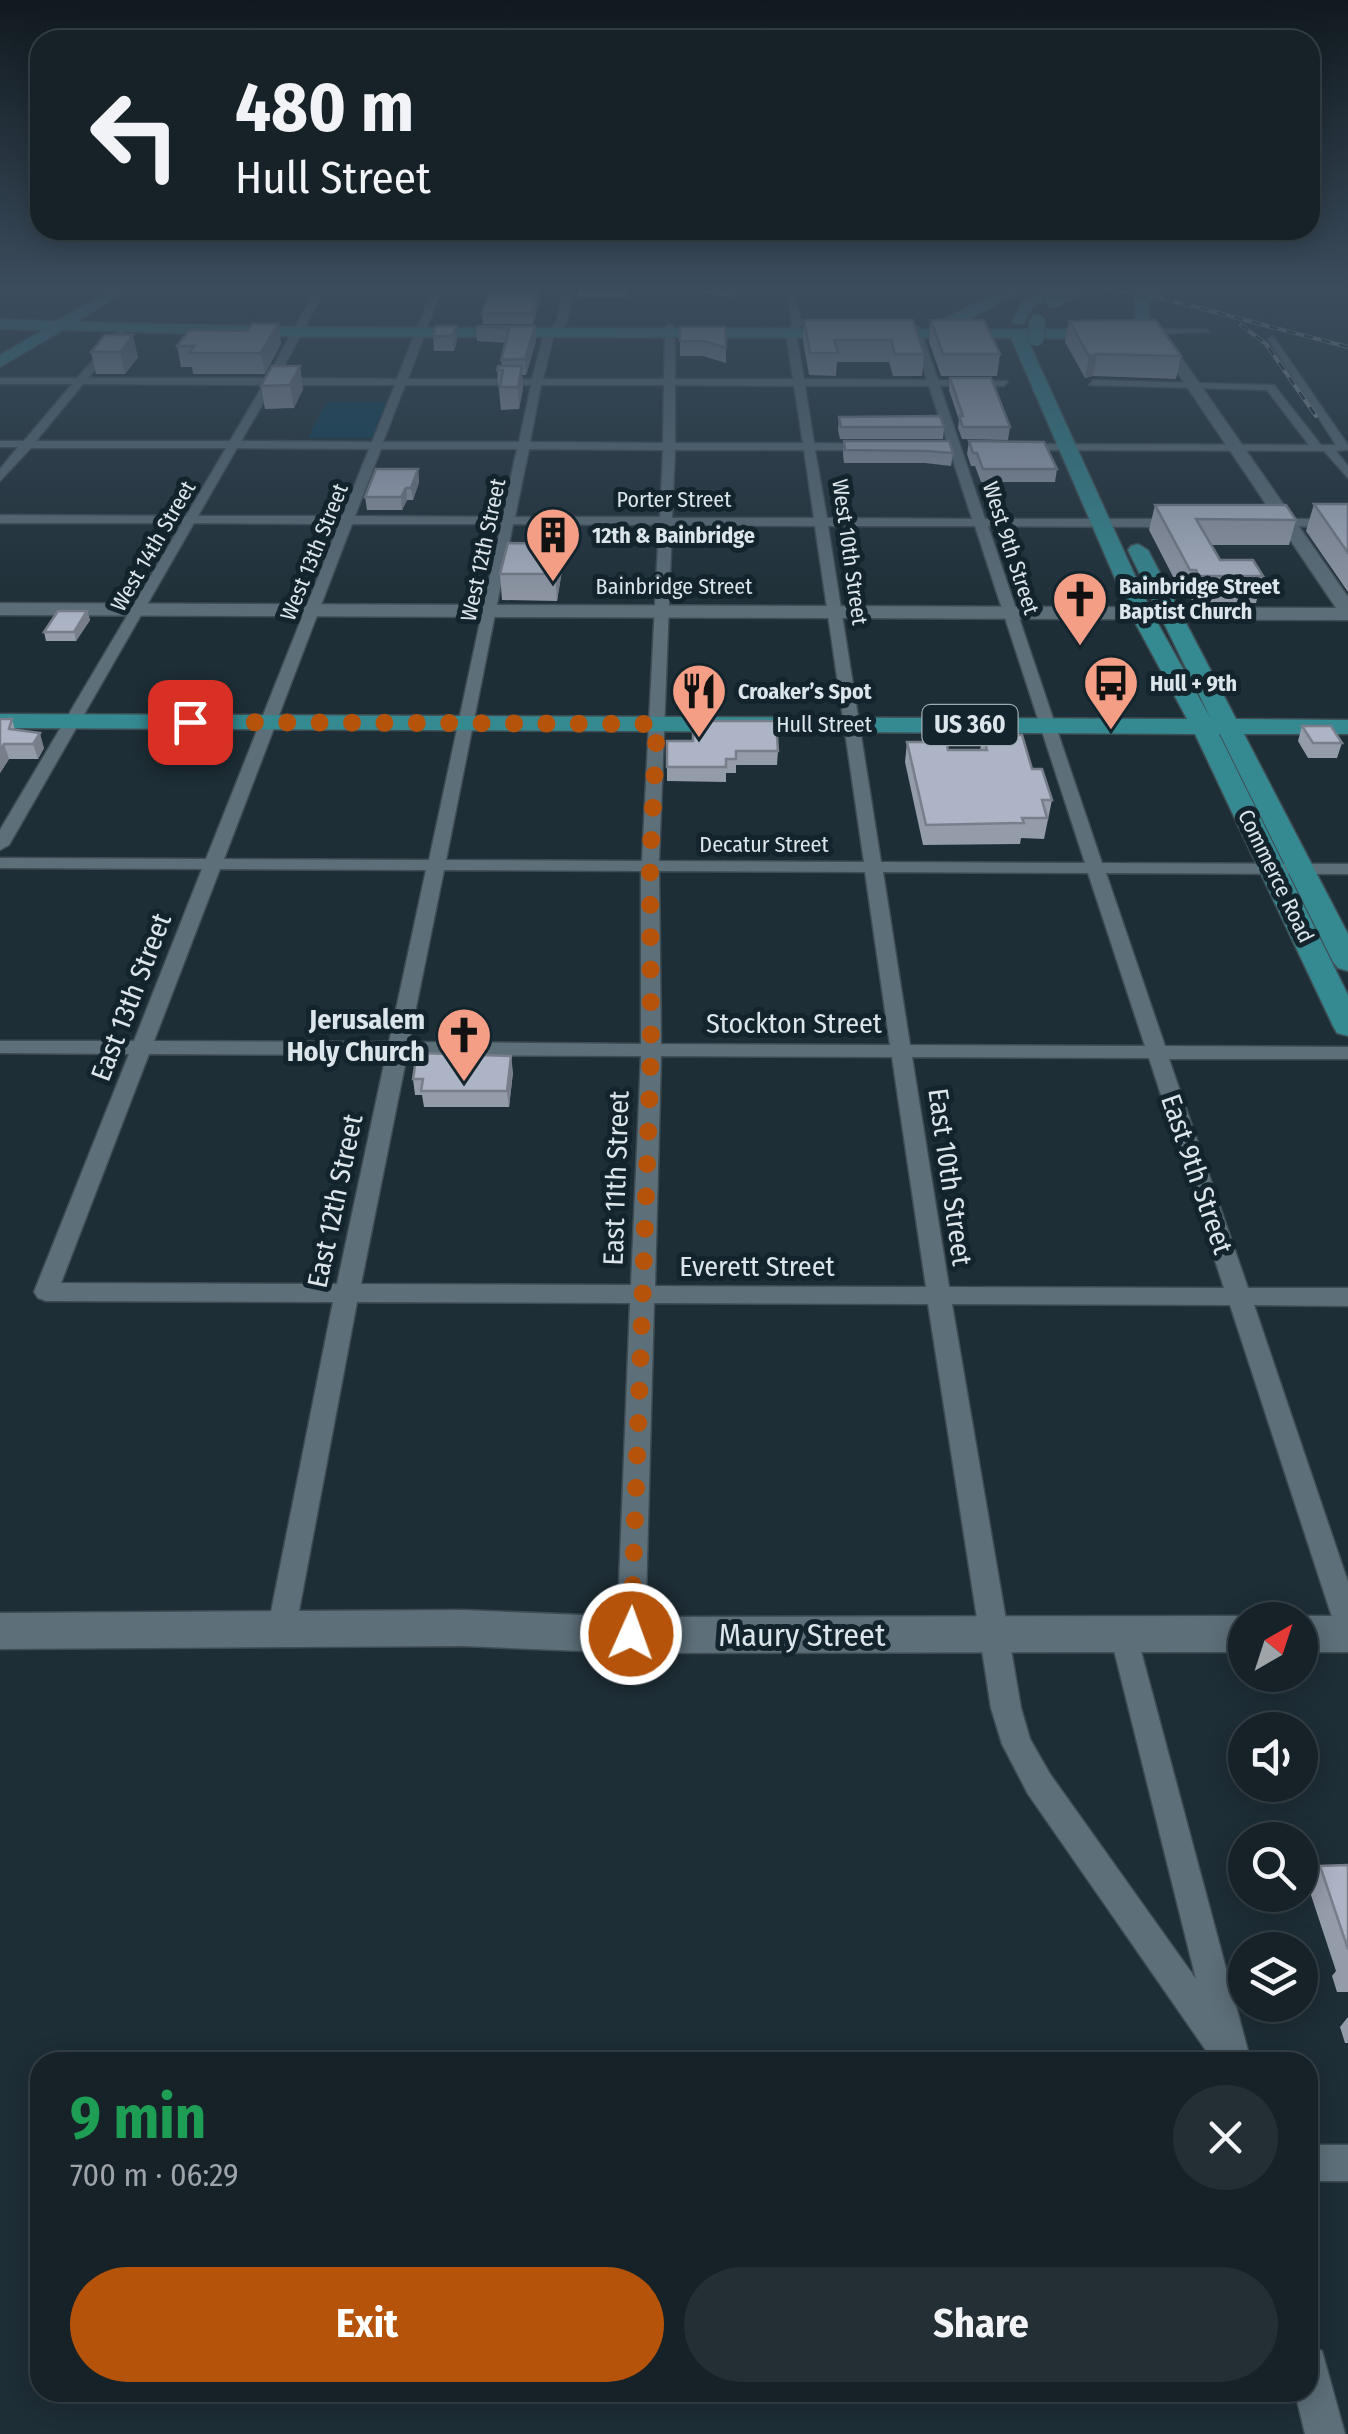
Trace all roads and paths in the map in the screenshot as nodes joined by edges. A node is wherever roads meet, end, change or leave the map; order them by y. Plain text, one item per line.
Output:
1 (65, 399) edge
2 (260, 399) edge
3 (396, 399) edge
4 (535, 399) edge
5 (670, 399) edge
6 (803, 399) edge
7 (938, 399) edge
8 (1057, 399) edge
9 (1199, 399) edge
10 (1280, 399) edge
11 (1313, 399) edge
12 (0, 444) edge
13 (28, 444) junction
14 (234, 444) junction
15 (378, 445) junction
16 (525, 445) junction
17 (669, 446) junction
18 (812, 446) junction
19 (1077, 446) junction
20 (1235, 446) junction
21 (896, 447) edge
22 (934, 447) edge
23 (954, 447) junction
24 (972, 447) edge
25 (1009, 447) edge
26 (1322, 448) junction
27 (1346, 448) edge
28 (1348, 474) edge
29 (0, 477) edge
30 (1113, 510) junction
31 (0, 519) edge
32 (192, 519) junction
33 (348, 519) junction
34 (508, 519) junction
35 (666, 520) junction
36 (824, 520) junction
37 (978, 520) junction
38 (1348, 522) edge
39 (1196, 523) edge
40 (1250, 523) edge
41 (1288, 523) junction
42 (0, 609) edge
43 (139, 610) junction
44 (312, 610) junction
45 (490, 611) junction
46 (662, 612) junction
47 (836, 612) junction
48 (1009, 612) junction
49 (1348, 612) edge
50 (1141, 613) junction
51 (1169, 613) junction
52 (0, 721) edge
53 (74, 722) junction
54 (268, 722) junction
55 (466, 724) junction
56 (657, 724) junction
57 (855, 724) junction
58 (1047, 725) junction
59 (1216, 726) junction
60 (1348, 726) edge
61 (0, 845) edge
62 (0, 863) edge
63 (212, 864) junction
64 (437, 865) junction
65 (650, 866) junction
66 (873, 867) junction
67 (1095, 868) junction
68 (1272, 868) junction
69 (1302, 868) junction
70 (1348, 869) edge
71 (1348, 962) edge
72 (1348, 1026) edge
73 (0, 1047) edge
74 (140, 1048) junction
75 (398, 1048) junction
76 (651, 1050) junction
77 (902, 1051) junction
78 (1156, 1052) junction
79 (1348, 1052) edge
80 (46, 1292) joint
81 (347, 1293) junction
82 (1237, 1294) junction
83 (642, 1296) junction
84 (936, 1296) junction
85 (1348, 1297) edge
86 (1348, 1623) edge
87 (0, 1631) edge
88 (281, 1632) junction
89 (631, 1634) junction
90 (1124, 1634) junction
91 (1228, 1634) edge
92 (1318, 1634) edge
93 (1348, 1634) edge
94 (994, 1636) junction
95 (1227, 2052) edge
96 (1231, 2052) edge
97 (1318, 2163) edge
98 (1348, 2163) edge
99 (1317, 2402) edge
100 (1325, 2434) edge

1 - 13 street
2 - 14 street, West 14th Street
3 - 15 street, West 13th Street
4 - 16 street, West 12th Street
5 - 17 street, East 11th Street
6 - 18 street, West 10th Street
7 - 23 street, West 9th Street
8 - 19 main road
9 - 20 street
10 - 26 street
11 - 27 street
12 - 13 street
13 - 14 street
13 - 29 street
14 - 15 street
14 - 32 street, West 14th Street
15 - 16 street
15 - 33 street, West 13th Street
16 - 17 street
16 - 34 street, West 12th Street
17 - 18 street
17 - 35 street, East 11th Street
18 - 21 street
18 - 36 street, West 10th Street
19 - 20 street
19 - 25 street
19 - 30 main road
19 - 30 main road
20 - 26 street
20 - 41 street
22 - 23 street
23 - 24 street
23 - 37 street, West 9th Street
26 - 27 street
26 - 28 street
30 - 37 street, Porter Street
30 - 39 street, Porter Street
30 - 50 main road
30 - 51 main road
31 - 32 street, Porter Street
32 - 33 street, Porter Street
32 - 43 street, West 14th Street
33 - 34 street, Porter Street
33 - 44 street, West 13th Street
34 - 35 street, Porter Street
34 - 45 street, West 12th Street
35 - 36 street, Porter Street
35 - 46 street, East 11th Street
36 - 37 street, Porter Street
36 - 47 street, West 10th Street
37 - 48 street, West 9th Street
38 - 41 street
40 - 41 street
41 - 49 street
42 - 43 street, Bainbridge Street
43 - 44 street, Bainbridge Street
43 - 53 street, West 14th Street
44 - 45 street, Bainbridge Street
44 - 54 street, West 13th Street
45 - 46 street, Bainbridge Street
45 - 55 street, West 12th Street
46 - 47 street, Bainbridge Street
46 - 56 street, East 11th Street
47 - 48 street, Bainbridge Street
47 - 57 street, West 10th Street
48 - 50 street, Bainbridge Street
48 - 58 street, West 9th Street
49 - 51 street, Bainbridge Street
50 - 51 street, Bainbridge Street
50 - 59 main road
51 - 59 main road
52 - 53 main road, Hull Street / US 360
53 - 54 main road, Hull Street / US 360
53 - 61 street, West 14th Street
54 - 55 main road, Hull Street / US 360
54 - 63 street, East 13th Street
55 - 56 main road, Hull Street / US 360
55 - 64 street, East 12th Street
56 - 57 main road, Hull Street / US 360
56 - 65 street, East 11th Street
57 - 58 main road, Hull Street / US 360
57 - 66 street, East 10th Street
58 - 59 main road, Hull Street / US 360
58 - 67 street, East 9th Street
59 - 60 main road, Hull Street / US 360
59 - 68 main road, Commerce Road
59 - 69 main road, Commerce Road
62 - 63 street, Decatur Street
63 - 64 street, Decatur Street
63 - 74 street, East 13th Street
64 - 65 street, Decatur Street
64 - 75 street, East 12th Street
65 - 66 street, Decatur Street
65 - 76 street, East 11th Street
66 - 67 street, Decatur Street
66 - 77 street, East 10th Street
67 - 68 street, Decatur Street
67 - 78 street, East 9th Street
68 - 69 street, Decatur Street
68 - 72 main road, Commerce Road
69 - 70 street, Decatur Street
69 - 71 main road, Commerce Road
73 - 74 street, Stockton Street
74 - 75 street, Stockton Street
74 - 80 street, East 13th Street
75 - 76 street, Stockton Street
75 - 81 street, East 12th Street
76 - 77 street, Stockton Street
76 - 83 street, East 11th Street
77 - 78 street, Stockton Street
77 - 84 street, East 10th Street
78 - 79 street, Stockton Street
78 - 82 street, East 9th Street
80 - 81 street, Everett Street
81 - 83 street, Everett Street
81 - 88 street, East 12th Street
82 - 84 street, Everett Street
82 - 85 street, Everett Street
82 - 86 street, East 9th Street
83 - 84 street, Everett Street
83 - 89 street, East 11th Street
84 - 94 street, East 10th Street
87 - 88 street, Maury Street
88 - 89 street, Maury Street
89 - 94 street, Maury Street
90 - 91 street, Maury Street
90 - 94 street, Maury Street
90 - 96 street
92 - 93 street
94 - 95 street, East 10th Street
97 - 98 street
99 - 100 street

